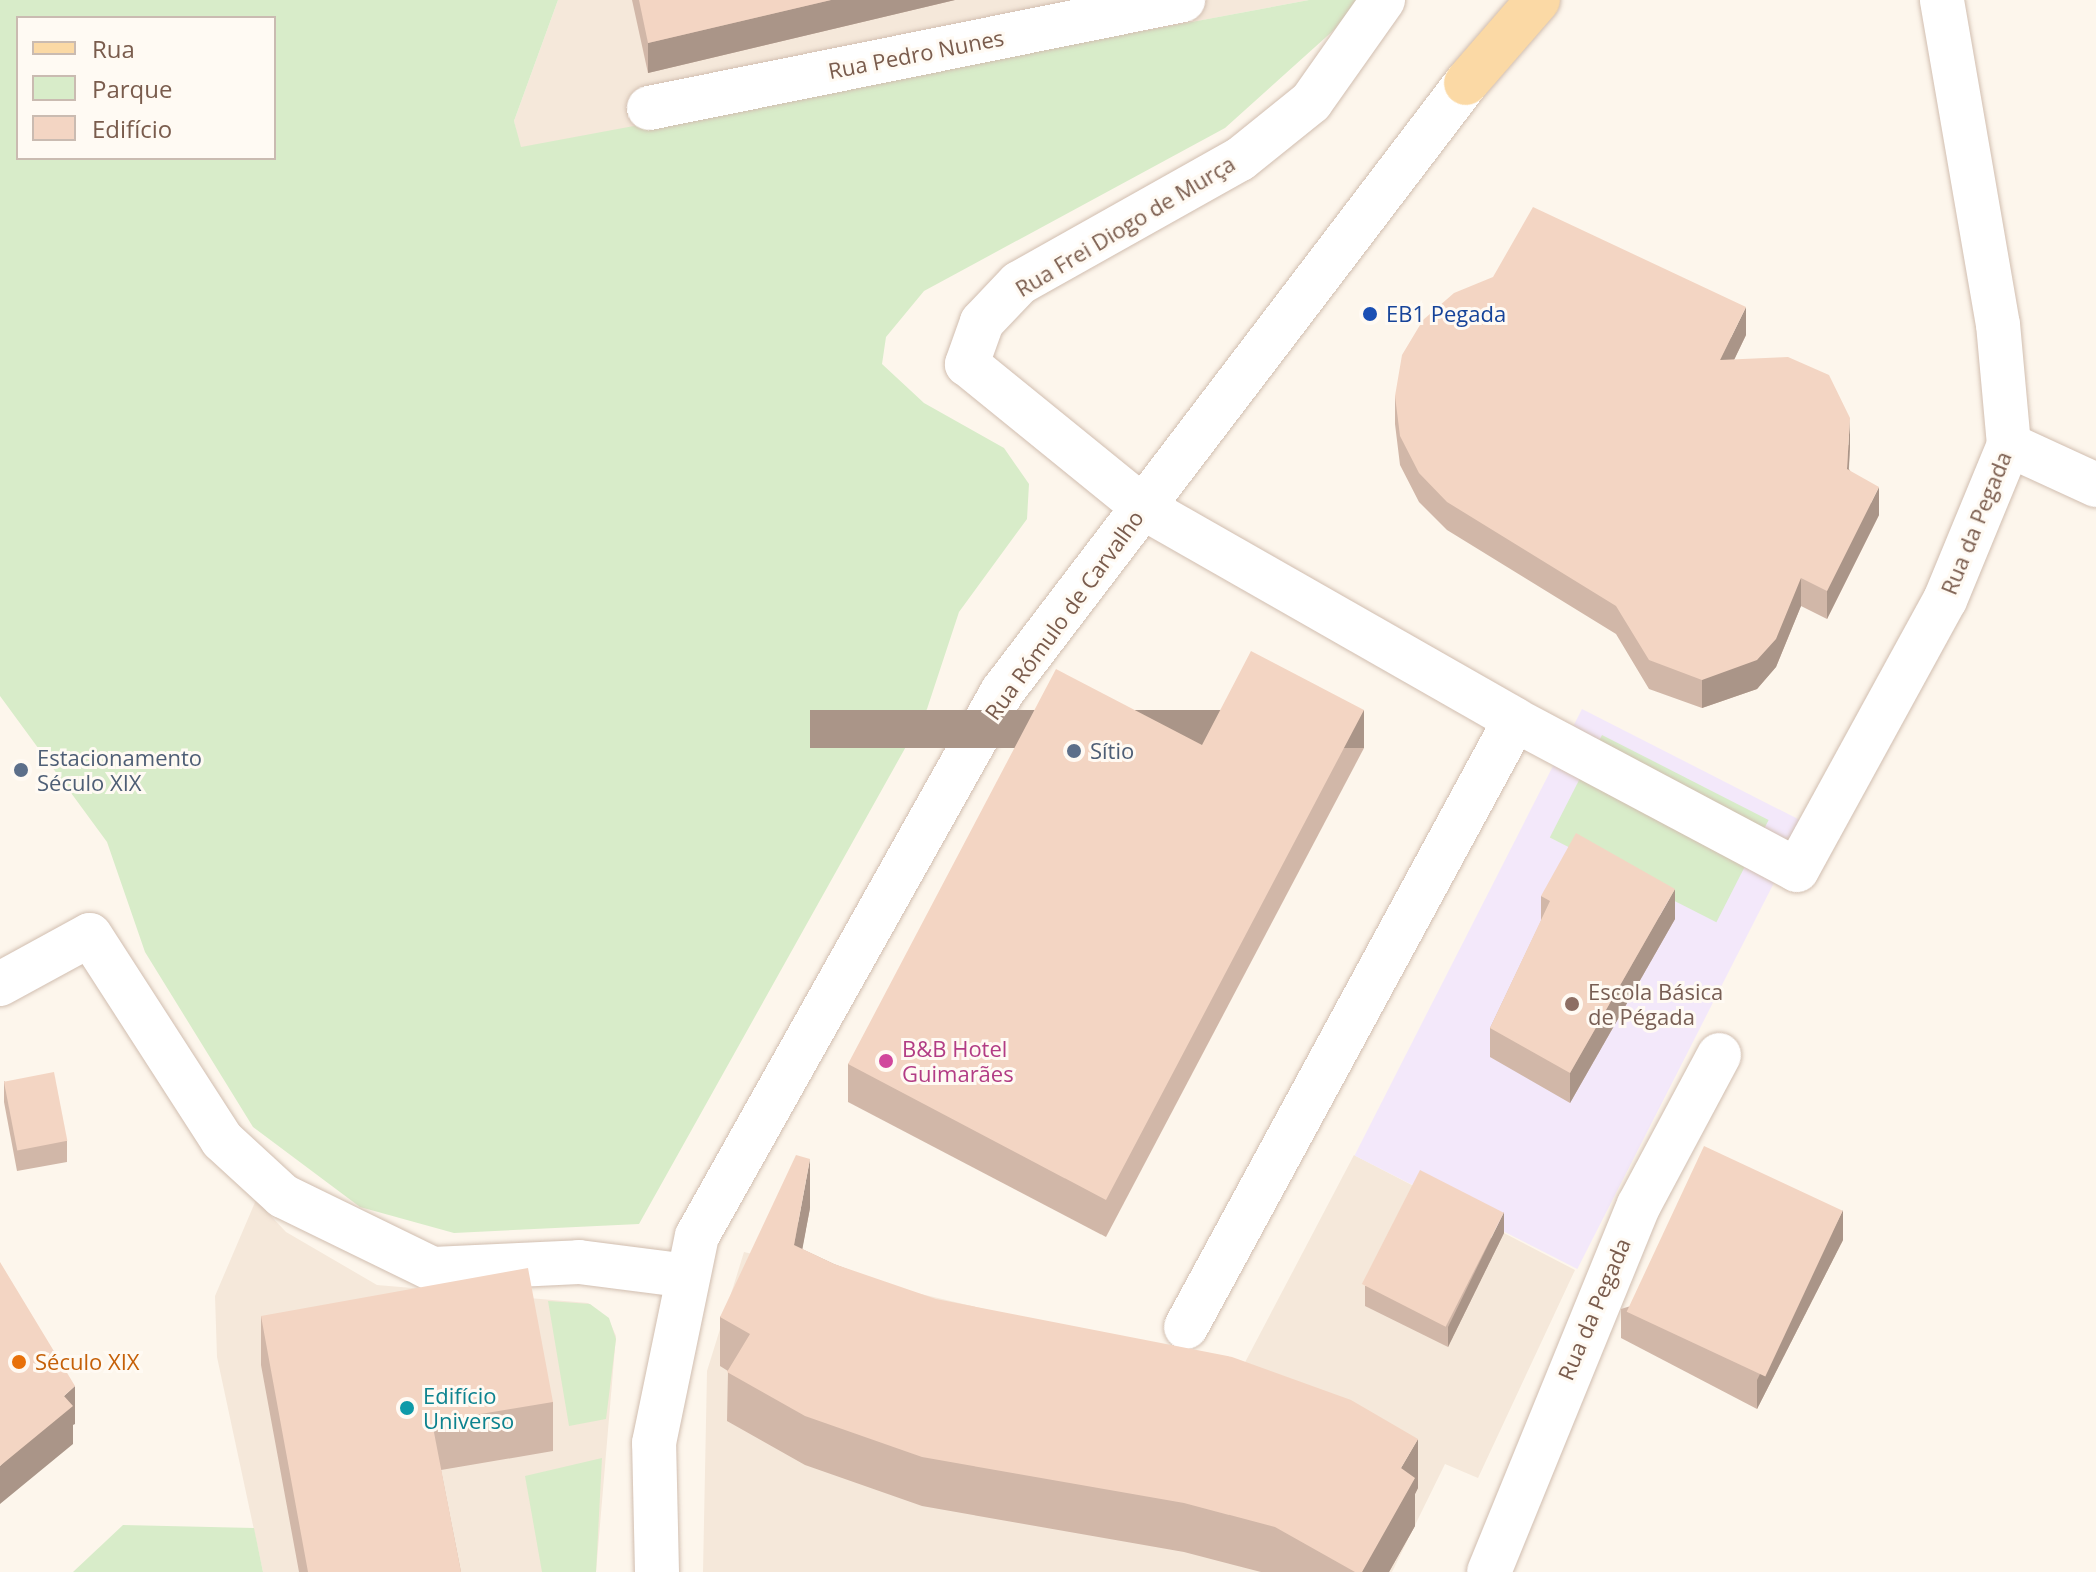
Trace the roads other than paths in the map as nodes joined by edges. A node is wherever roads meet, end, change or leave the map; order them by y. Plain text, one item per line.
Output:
1 (1183, 0) edge
2 (1383, 0) edge
3 (1514, 0) edge
4 (1538, 0) edge
5 (1942, 0) edge
6 (1466, 83) junction
7 (649, 108) dead end
8 (2009, 445) junction
9 (2096, 485) edge
10 (1144, 508) junction
11 (1515, 720) junction
12 (0, 984) edge
13 (1719, 1055) dead end
14 (688, 1276) junction
15 (1186, 1327) dead end
16 (657, 1572) edge
17 (1489, 1572) edge

1 - 7 street, Rua Pedro Nunes
2 - 10 street, Rua Frei Diogo de Murça
3 - 6 main road, Rua Rómulo de Carvalho
4 - 6 main road, Rua Rómulo de Carvalho
5 - 8 street, Rua da Pegada
6 - 10 street, Rua Rómulo de Carvalho
8 - 9 street
8 - 11 street, Rua da Pegada
10 - 11 street
10 - 14 street, Rua Rómulo de Carvalho
11 - 15 street
12 - 14 street
13 - 17 street, Rua da Pegada
14 - 16 street, Rua Rómulo de Carvalho

